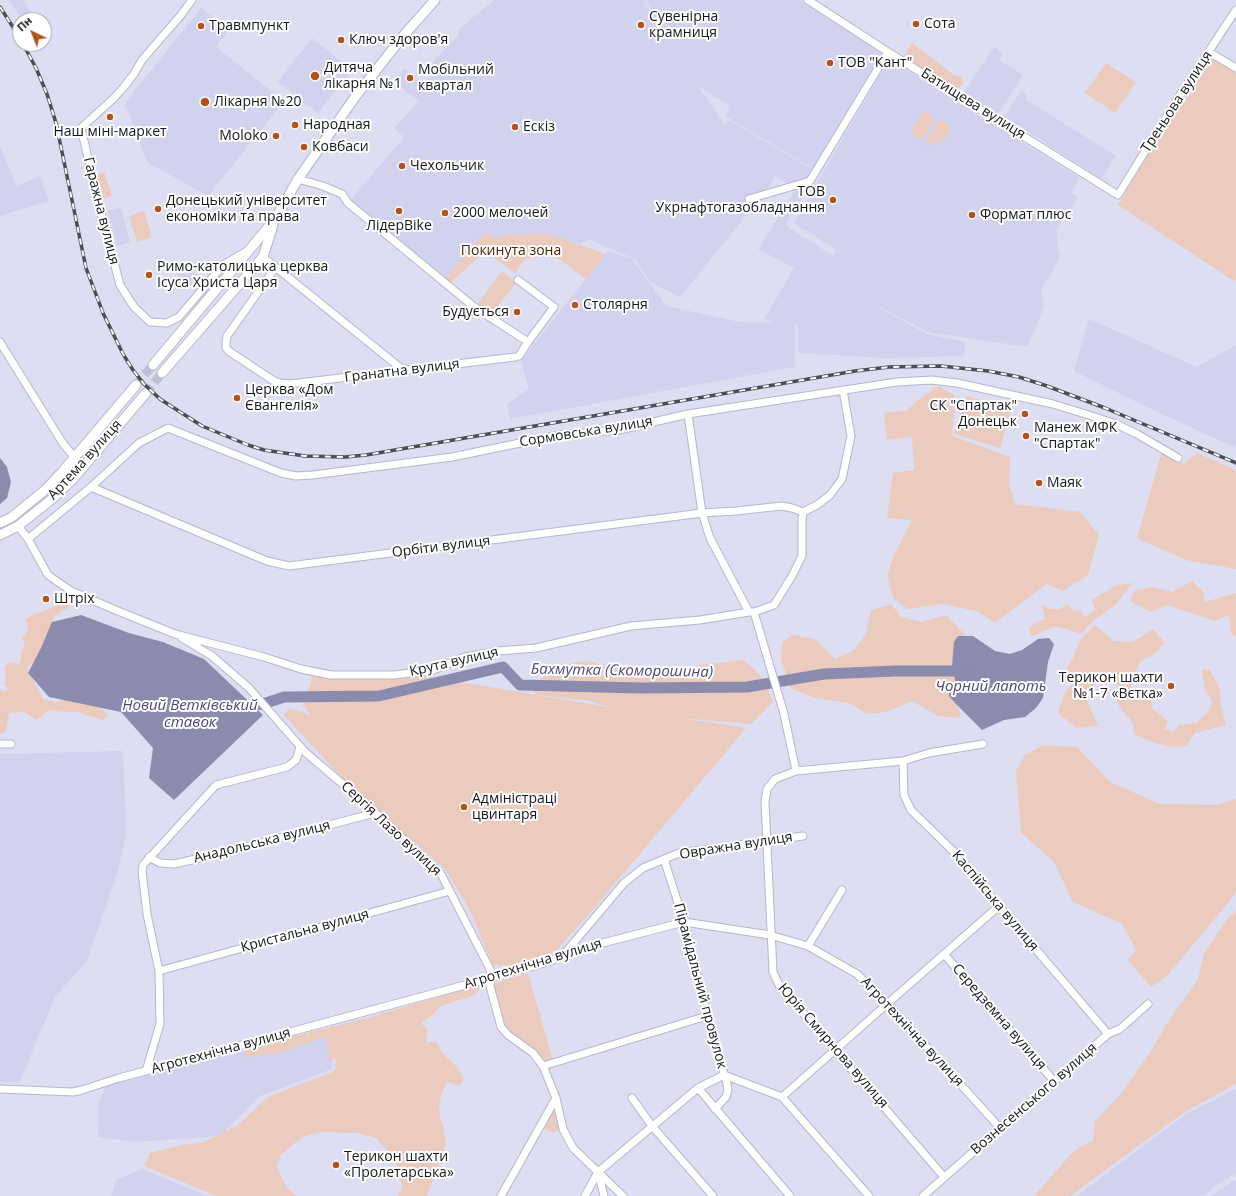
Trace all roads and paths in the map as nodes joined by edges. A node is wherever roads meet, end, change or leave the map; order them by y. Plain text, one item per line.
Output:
1 (192, 0) edge
2 (435, 0) edge
3 (808, 0) edge
4 (1236, 10) edge
5 (888, 52) junction
6 (1209, 52) junction
7 (1236, 68) edge
8 (298, 179) junction
9 (1118, 195) joint
10 (749, 199) dead end
11 (276, 218) junction
12 (251, 248) junction
13 (262, 257) junction
14 (254, 267) junction
15 (275, 268) junction
16 (518, 280) dead end
17 (0, 342) edge
18 (528, 342) junction
19 (153, 365) tunnel mouth
20 (403, 370) junction
21 (162, 373) tunnel mouth
22 (136, 385) tunnel mouth
23 (843, 390) junction
24 (146, 393) tunnel mouth
25 (688, 414) junction
26 (74, 457) junction
27 (1178, 458) dead end
28 (91, 486) junction
29 (803, 512) junction
30 (702, 513) junction
31 (0, 523) edge
32 (18, 526) junction
33 (0, 535) edge
34 (28, 539) junction
35 (751, 612) junction
36 (175, 634) junction
37 (0, 744) edge
38 (10, 744) dead end
39 (983, 744) dead end
40 (300, 747) junction
41 (903, 761) junction
42 (800, 771) junction
43 (375, 813) junction
44 (803, 836) dead end
45 (766, 840) junction
46 (150, 858) junction
47 (664, 859) junction
48 (842, 890) dead end
49 (450, 891) junction
50 (999, 906) junction
51 (684, 922) junction
52 (770, 935) junction
53 (808, 946) junction
54 (564, 953) junction
55 (944, 954) junction
56 (159, 971) junction
57 (491, 978) junction
58 (887, 1004) junction
59 (1148, 1004) dead end
60 (707, 1016) junction
61 (1108, 1034) junction
62 (835, 1050) junction
63 (543, 1066) junction
64 (146, 1070) junction
65 (724, 1075) junction
66 (1054, 1081) junction
67 (698, 1088) junction
68 (0, 1089) edge
69 (556, 1098) junction
70 (632, 1098) dead end
71 (782, 1098) junction
72 (715, 1109) junction
73 (652, 1126) junction
74 (1000, 1128) junction
75 (598, 1172) junction
76 (944, 1177) junction
77 (501, 1196) edge
78 (585, 1196) edge
79 (604, 1196) edge
80 (623, 1196) edge
81 (713, 1196) edge
82 (790, 1196) edge
83 (869, 1196) edge
84 (923, 1196) edge

1 - 12 street, Гаражна вулиця
2 - 8 main road
3 - 5 street, Батищева вулиця
4 - 6 street, Треньова вулиця
5 - 9 street, Батищева вулиця
5 - 10 street
6 - 7 street
6 - 9 street, Треньова вулиця
8 - 11 main road
8 - 18 street
11 - 12 main road
11 - 13 main road
12 - 14 main road
12 - 19 main road
13 - 14 main road
13 - 15 street
14 - 21 main road
15 - 20 street
15 - 20 street, Гранатна вулиця
16 - 18 street
17 - 26 street
18 - 20 street, Гранатна вулиця
22 - 26 main road, Артема вулиця
23 - 25 street, Сормовська вулиця
23 - 27 street, Сормовська вулиця
23 - 29 street
24 - 32 main road, Артема вулиця
25 - 28 street, Сормовська вулиця
25 - 30 street
26 - 31 main road, Артема вулиця
28 - 30 street, Орбіти вулиця
28 - 34 street, Сормовська вулиця
29 - 30 street, Орбіти вулиця
29 - 35 street, Крута вулиця
30 - 35 street
32 - 33 main road, Артема вулиця
32 - 34 street, Крута вулиця
34 - 36 street, Крута вулиця
35 - 36 street, Крута вулиця
35 - 42 street
36 - 40 street, Сергія Лазо вулиця
37 - 38 street
39 - 41 street
40 - 43 street, Сергія Лазо вулиця
40 - 46 street
41 - 42 street
41 - 50 street, Каспійська вулиця
42 - 45 street, Юрія Смирнова вулиця
43 - 46 street, Анадольська вулиця
43 - 49 street, Сергія Лазо вулиця
44 - 45 street, Овражна вулиця
45 - 47 street, Овражна вулиця
45 - 52 street, Юрія Смирнова вулиця
46 - 56 street
47 - 51 street, Пірамідальний провулок
47 - 54 street, Овражна вулиця
48 - 53 street
49 - 56 street, Кристальна вулиця
49 - 57 street, Сергія Лазо вулиця
50 - 55 street
50 - 61 street, Каспійська вулиця
51 - 52 street, Агротехнічна вулиця
51 - 54 street, Агротехнічна вулиця
51 - 60 street, Пірамідальний провулок
52 - 53 street, Агротехнічна вулиця
52 - 62 street, Юрія Смирнова вулиця
53 - 58 street, Агротехнічна вулиця
54 - 57 street, Агротехнічна вулиця
55 - 58 street
55 - 66 street, Середземна вулиця
56 - 64 street
57 - 63 street, Сергія Лазо вулиця
57 - 64 street, Агротехнічна вулиця
58 - 62 street
58 - 74 street, Агротехнічна вулиця
59 - 61 street, Вознесенського вулиця
60 - 63 street
60 - 65 street, Пірамідальний провулок
61 - 66 street, Вознесенського вулиця
62 - 71 street
62 - 76 street, Юрія Смирнова вулиця
63 - 69 street, Сергія Лазо вулиця
64 - 68 street, Агротехнічна вулиця
65 - 67 street
65 - 71 street
65 - 72 street, Пірамідальний провулок
66 - 74 street, Вознесенського вулиця
67 - 72 street
67 - 73 street
69 - 75 street, Сергія Лазо вулиця
69 - 77 street
70 - 73 street
71 - 83 street
72 - 82 street
73 - 75 street
73 - 81 street
74 - 76 street, Вознесенського вулиця
75 - 78 street
75 - 79 street
75 - 80 street, Сергія Лазо вулиця
76 - 84 street, Вознесенського вулиця

